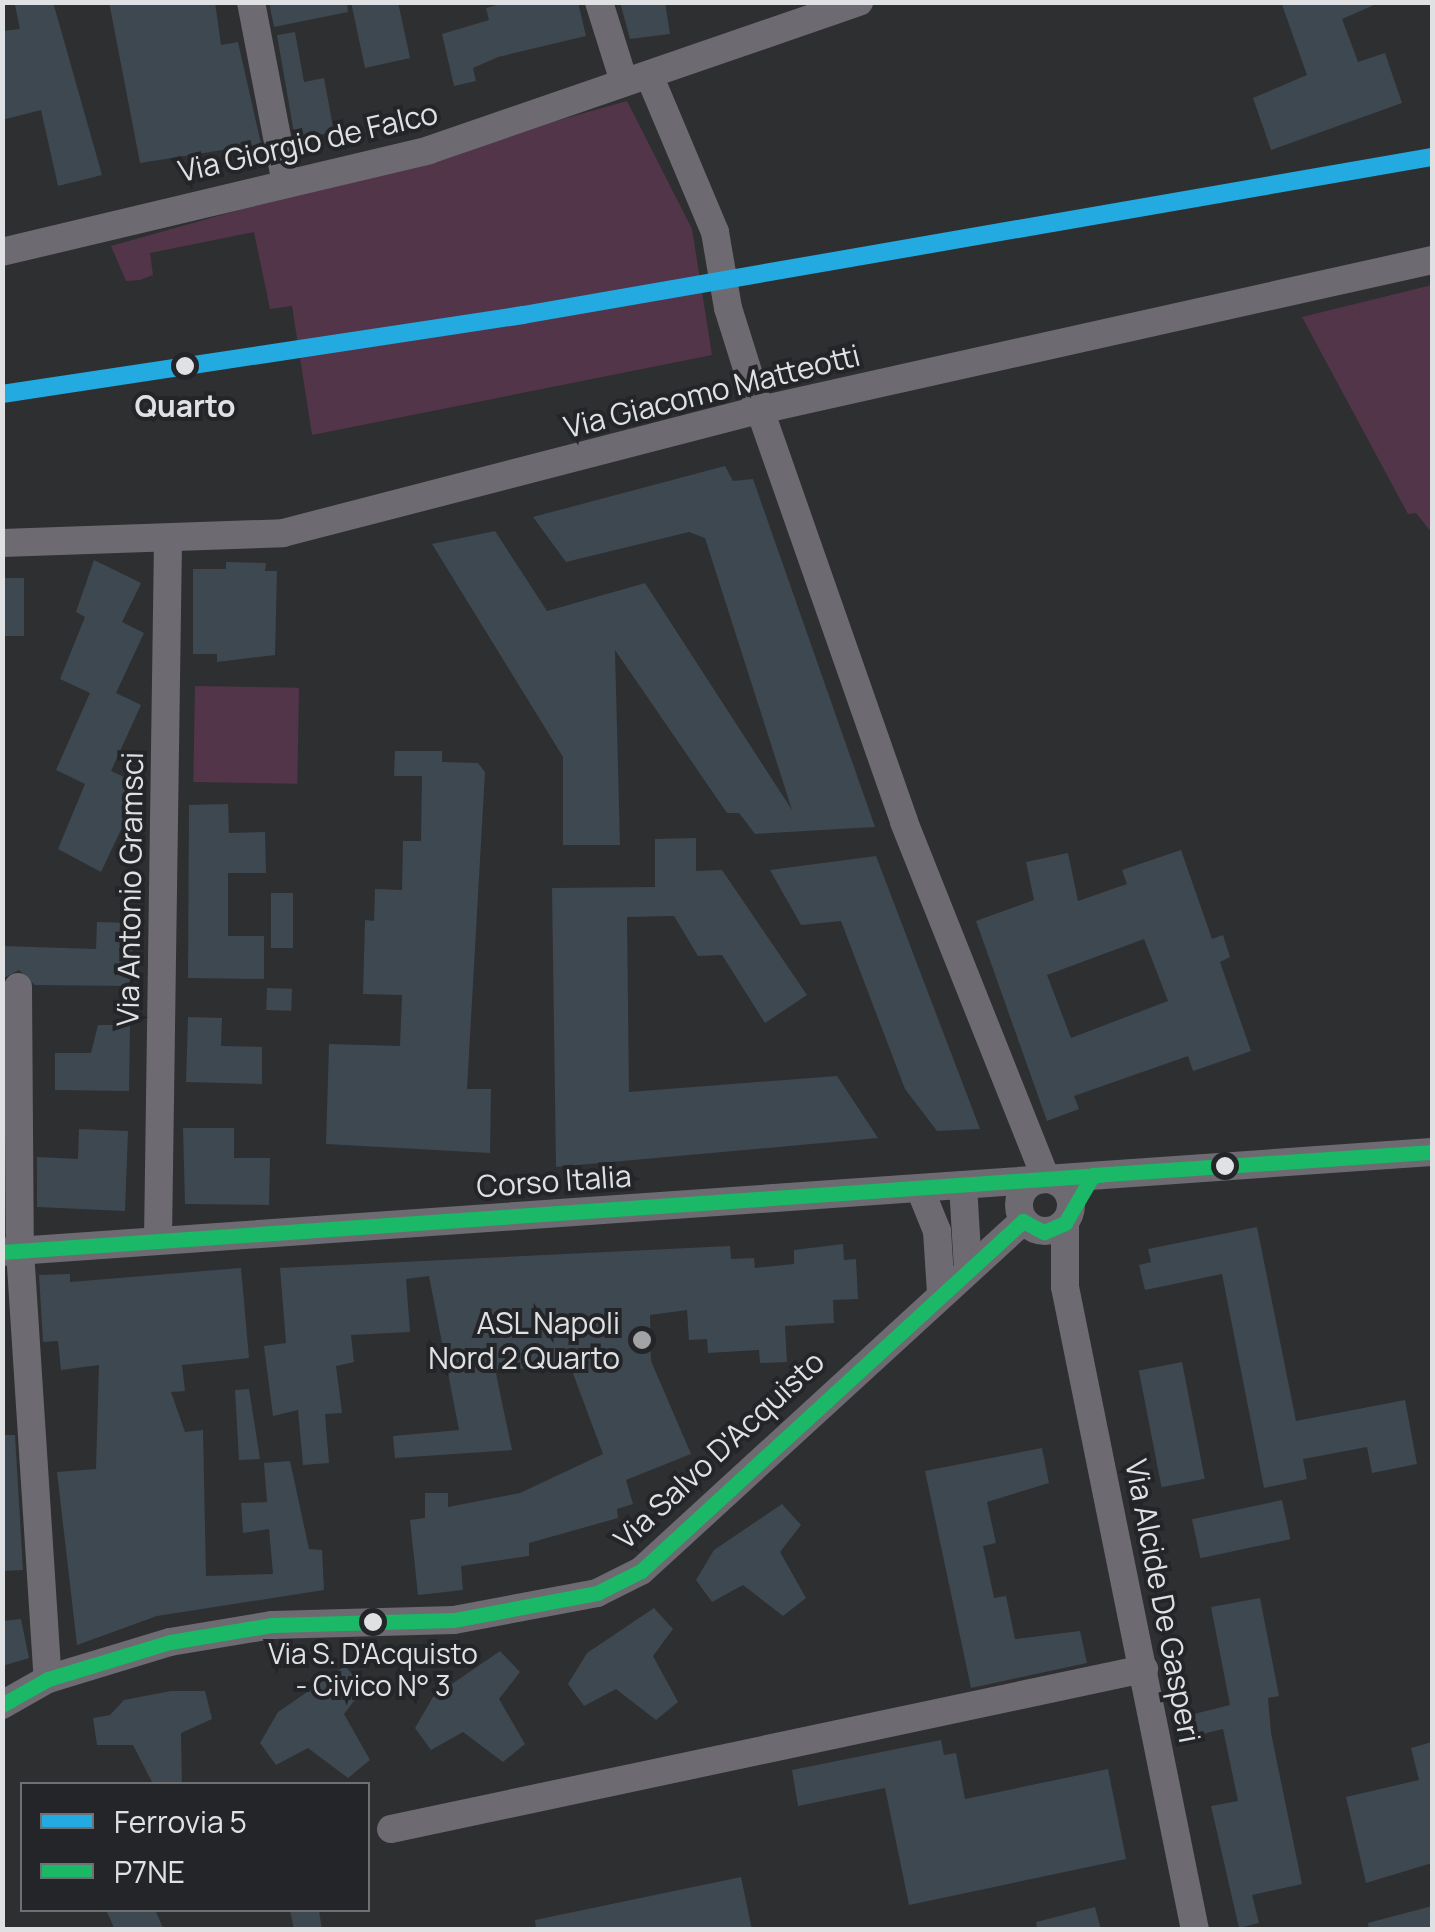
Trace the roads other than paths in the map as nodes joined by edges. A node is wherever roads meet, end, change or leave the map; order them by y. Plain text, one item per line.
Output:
1 (251, 2) edge
2 (599, 2) edge
3 (843, 6) edge
4 (636, 78) junction
5 (286, 184) junction
6 (2, 252) edge
7 (1432, 260) edge
8 (760, 410) junction
9 (168, 540) junction
10 (2, 543) edge
11 (18, 987) dead end
12 (1432, 1152) edge
13 (1094, 1176) junction
14 (1046, 1179) junction
15 (962, 1185) junction
16 (920, 1189) junction
17 (1068, 1212) junction
18 (1028, 1224) junction
19 (158, 1239) junction
20 (11, 1251) edge
21 (968, 1268) junction
22 (1065, 1286) junction
23 (941, 1293) junction
24 (1144, 1669) junction
25 (48, 1679) junction
26 (2, 1705) edge
27 (391, 1829) dead end
28 (1194, 1930) edge

1 - 5 street
2 - 4 street
3 - 4 street, Via Giorgio de Falco
4 - 5 street, Via Giorgio de Falco
4 - 8 street
5 - 6 street, Via Giorgio de Falco
7 - 8 street, Via Giacomo Matteotti
8 - 9 street, Via Giacomo Matteotti
8 - 14 street
9 - 10 street, Via Giacomo Matteotti
9 - 19 street, Via Antonio Gramsci
11 - 20 street
12 - 13 street, Corso Italia
13 - 14 street, Corso Italia
13 - 17 street
14 - 15 street, Corso Italia
14 - 17 street
14 - 18 street
15 - 16 street, Corso Italia
15 - 21 street
16 - 19 street, Corso Italia
16 - 23 street
17 - 18 street
17 - 22 street, Via Alcide De Gasperi
18 - 21 street, Via Salvo D'Acquisto
18 - 22 street, Via Alcide De Gasperi
19 - 20 street, Corso Italia
20 - 25 street
21 - 23 street, Via Salvo D'Acquisto
22 - 24 street, Via Alcide De Gasperi
23 - 25 street, Via Salvo D'Acquisto
24 - 27 street
24 - 28 street, Via Alcide De Gasperi
25 - 26 street, Via Salvo D'Acquisto

